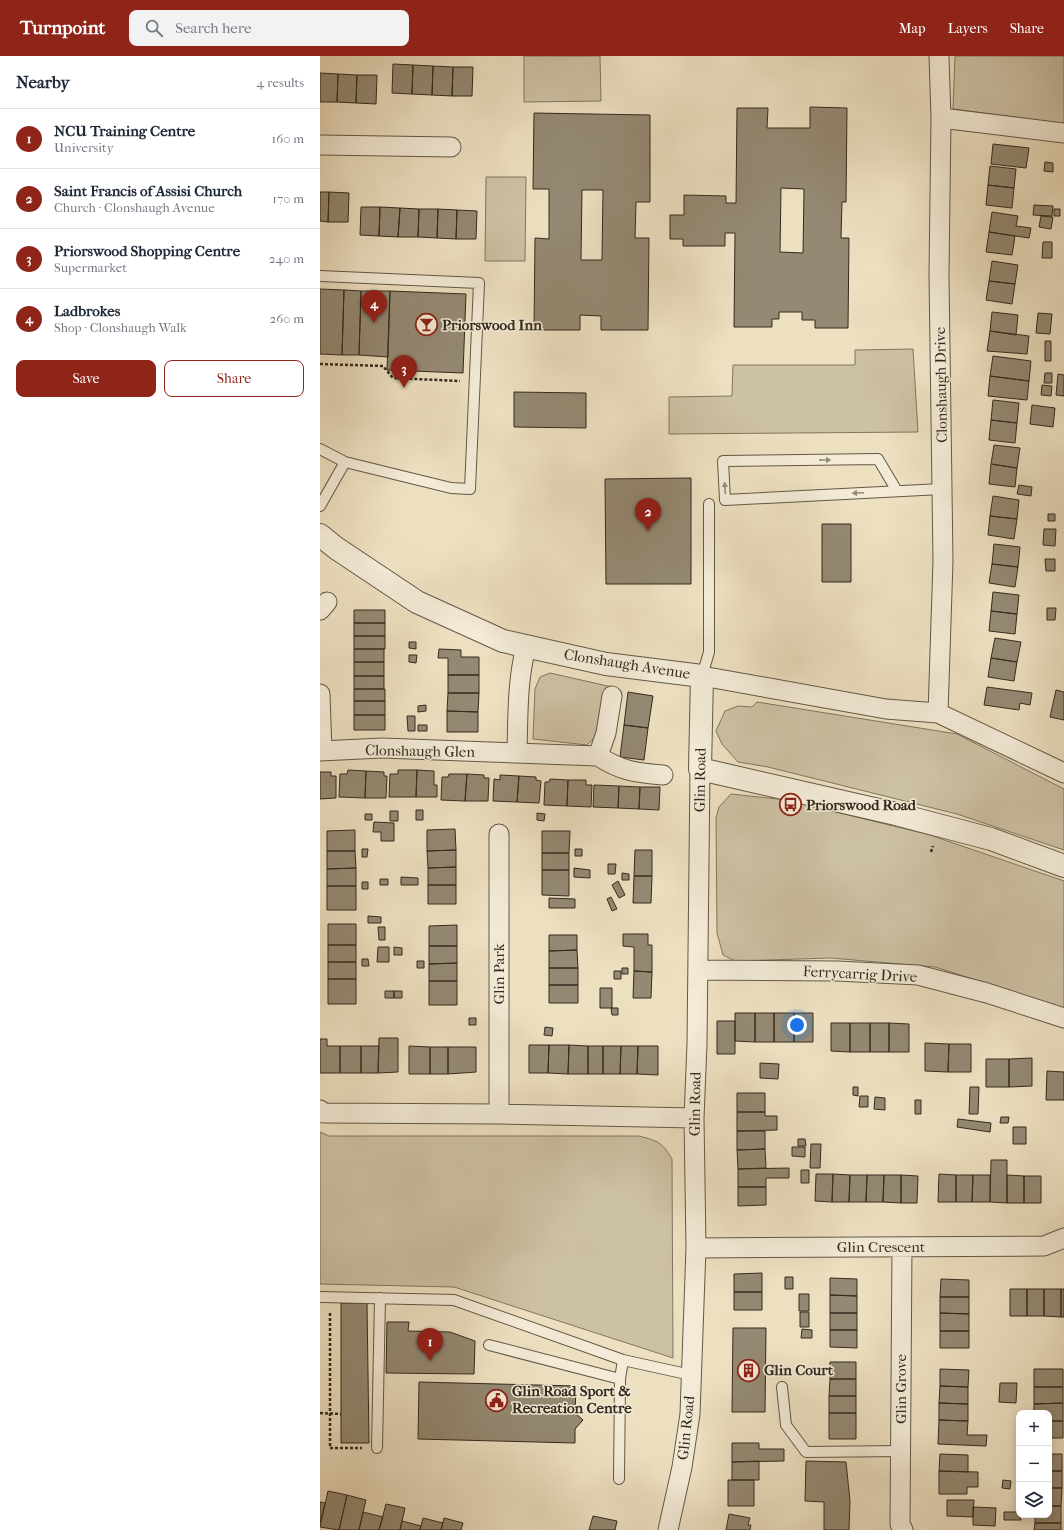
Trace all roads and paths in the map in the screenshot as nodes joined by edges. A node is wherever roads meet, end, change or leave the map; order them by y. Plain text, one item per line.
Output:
1 (939, 56) edge
2 (940, 118) junction
3 (1064, 133) edge
4 (320, 146) edge
5 (451, 147) dead end
6 (320, 276) edge
7 (320, 364) edge
8 (475, 382) junction
9 (320, 449) edge
10 (345, 462) junction
11 (942, 489) junction
12 (897, 491) junction
13 (709, 504) dead end
14 (320, 506) edge
15 (322, 540) edge
16 (526, 647) junction
17 (702, 676) junction
18 (320, 694) edge
19 (612, 696) dead end
20 (938, 714) junction
21 (321, 751) edge
22 (517, 753) junction
23 (598, 756) junction
24 (700, 769) junction
25 (1064, 773) edge
26 (663, 775) dead end
27 (499, 834) dead end
28 (1064, 866) edge
29 (698, 970) junction
30 (1064, 1018) edge
31 (320, 1110) edge
32 (499, 1114) junction
33 (694, 1118) junction
34 (1064, 1238) edge
35 (902, 1247) junction
36 (696, 1248) junction
37 (326, 1296) joint
38 (380, 1298) junction
39 (489, 1345) dead end
40 (623, 1360) junction
41 (691, 1375) junction
42 (620, 1379) junction
43 (782, 1387) dead end
44 (320, 1413) edge
45 (330, 1414) junction
46 (341, 1414) dead end
47 (377, 1448) joint
48 (901, 1451) junction
49 (619, 1479) dead end
50 (668, 1530) edge
51 (903, 1530) edge

1 - 2 street, Clonshaugh Drive
2 - 3 street
2 - 11 street, Clonshaugh Drive
4 - 5 street
6 - 8 lane
7 - 8 path
8 - 10 lane
9 - 10 lane
10 - 14 lane
11 - 12 lane
11 - 20 street, Clonshaugh Drive
12 -> 12 lane
13 - 17 lane
15 - 16 street, Clonshaugh Avenue
16 - 17 street, Clonshaugh Avenue
16 - 22 street
17 - 20 street, Clonshaugh Avenue
17 - 24 street, Glin Road
18 - 21 street, Clonshaugh Glen
19 - 23 street
20 - 25 street, Clonshaugh Avenue
21 - 22 street, Clonshaugh Glen
22 - 23 street, Clonshaugh Glen
23 - 26 street, Clonshaugh Glen
24 - 28 street
24 - 29 street, Glin Road
27 - 32 street, Glin Park
29 - 30 street, Ferrycarrig Drive
29 - 33 street, Glin Road
31 - 32 street
32 - 33 street
33 - 36 street, Glin Road
34 - 35 street, Glin Crescent
35 - 36 street, Glin Crescent
35 - 48 street, Glin Grove
36 - 41 street, Glin Road
37 - 38 lane
37 - 45 path
38 - 40 lane
38 - 47 lane
39 - 42 lane
40 - 41 lane
40 - 42 lane
41 - 50 street, Glin Road
42 - 49 lane
43 - 48 lane
44 - 45 path
45 - 46 path
45 - 47 path
48 - 51 street, Glin Grove

